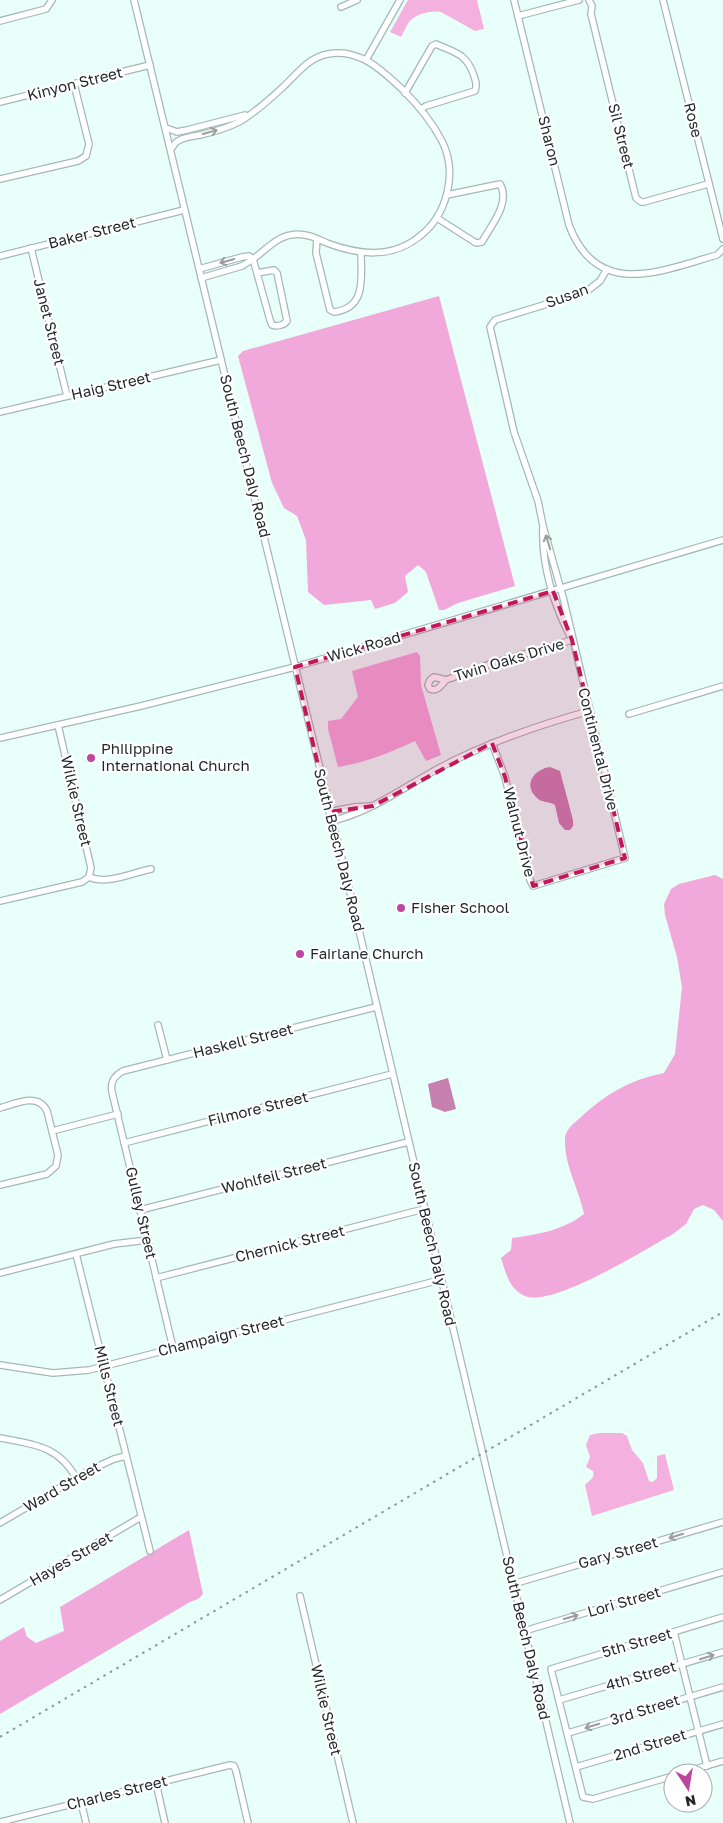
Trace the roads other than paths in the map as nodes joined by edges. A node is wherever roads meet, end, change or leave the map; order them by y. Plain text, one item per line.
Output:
1 (52, 0) edge
2 (134, 0) edge
3 (357, 0) edge
4 (514, 0) edge
5 (579, 0) edge
6 (588, 0) edge
7 (663, 0) edge
8 (398, 1) edge
9 (341, 7) dead end
10 (518, 16) junction
11 (0, 21) edge
12 (366, 60) junction
13 (150, 65) junction
14 (74, 84) junction
15 (405, 93) junction
16 (0, 102) edge
17 (420, 109) junction
18 (250, 114) junction
19 (166, 128) junction
20 (171, 149) junction
21 (0, 180) edge
22 (708, 184) junction
23 (447, 195) junction
24 (184, 210) junction
25 (437, 218) junction
26 (317, 239) junction
27 (723, 239) edge
28 (31, 248) junction
29 (723, 249) edge
30 (361, 253) junction
31 (0, 256) edge
32 (253, 259) junction
33 (199, 269) junction
34 (607, 269) junction
35 (257, 274) junction
36 (201, 278) junction
37 (491, 324) joint
38 (221, 360) junction
39 (67, 396) junction
40 (0, 412) edge
41 (543, 526) junction
42 (723, 540) edge
43 (561, 589) junction
44 (553, 591) junction
45 (572, 640) junction
46 (295, 667) junction
47 (446, 680) dead end
48 (723, 686) edge
49 (589, 711) junction
50 (629, 714) dead end
51 (58, 725) junction
52 (0, 738) edge
53 (492, 743) junction
54 (373, 806) junction
55 (330, 812) junction
56 (332, 821) junction
57 (625, 858) joint
58 (150, 869) dead end
59 (89, 877) junction
60 (0, 901) edge
61 (376, 1007) junction
62 (158, 1025) dead end
63 (167, 1060) junction
64 (392, 1074) junction
65 (113, 1079) joint
66 (0, 1108) edge
67 (118, 1114) junction
68 (52, 1131) junction
69 (408, 1142) junction
70 (124, 1143) junction
71 (0, 1184) edge
72 (424, 1209) junction
73 (140, 1210) junction
74 (147, 1240) junction
75 (76, 1254) junction
76 (0, 1273) edge
77 (156, 1278) junction
78 (440, 1280) junction
79 (173, 1348) junction
80 (0, 1365) edge
81 (104, 1366) junction
82 (0, 1438) edge
83 (126, 1456) junction
84 (76, 1478) junction
85 (142, 1517) junction
86 (723, 1522) edge
87 (0, 1523) edge
88 (150, 1551) dead end
89 (723, 1572) edge
90 (513, 1584) junction
91 (300, 1596) dead end
92 (0, 1600) edge
93 (723, 1617) edge
94 (524, 1631) junction
95 (674, 1632) junction
96 (723, 1652) edge
97 (682, 1664) junction
98 (723, 1687) edge
99 (690, 1697) junction
100 (559, 1700) junction
101 (723, 1724) edge
102 (698, 1731) junction
103 (568, 1733) junction
104 (706, 1763) edge
105 (576, 1767) junction
106 (663, 1779) edge
107 (156, 1784) junction
108 (81, 1802) junction
109 (569, 1820) edge
110 (5, 1822) edge
111 (86, 1823) edge
112 (165, 1823) edge
113 (248, 1823) edge
114 (353, 1823) edge

1 - 11 street
2 - 13 street, South Beech Daly Road
3 - 9 street
4 - 10 street, Sharon
5 - 10 street
6 - 22 street, Sil Street
7 - 22 street, Rose
8 - 12 street
10 - 34 street, Sharon
12 - 15 street
12 - 18 street
13 - 14 street, Kinyon Street
13 - 19 street, South Beech Daly Road
14 - 16 street, Kinyon Street
14 - 21 street
15 - 17 street
15 - 17 street
17 - 23 street
18 - 19 street
20 -> 18 street
19 - 20 street, South Beech Daly Road
20 - 24 street, South Beech Daly Road
22 - 27 street, Rose
23 - 25 street
23 - 25 street
24 - 28 street, Baker Street
24 - 33 street, South Beech Daly Road
25 - 30 street
26 - 30 street
26 - 30 street
26 - 32 street
28 - 31 street, Baker Street
28 - 39 street, Janet Street
29 - 34 street
32 -> 33 street
32 - 35 street
32 - 36 street
33 - 36 street, South Beech Daly Road
34 - 37 street, Susan
35 - 35 street
36 - 38 street, South Beech Daly Road
37 - 41 street, Continental Drive
38 - 39 street, Haig Street
38 - 46 street, South Beech Daly Road
39 - 40 street, Haig Street
43 -> 41 street, Continental Drive
41 - 44 street, Continental Drive
42 - 43 street, Wick Road
43 - 44 street, Wick Road
43 - 45 street, Continental Drive
44 - 45 street, Continental Drive
44 - 46 street, Wick Road
45 - 47 street, Twin Oaks Drive
45 - 49 street, Continental Drive
46 - 51 street, Wick Road
46 - 55 street, South Beech Daly Road
48 - 50 street
49 - 53 street
49 - 57 street, Continental Drive
51 - 52 street, Wick Road
51 - 59 street, Wilkie Street
53 - 54 street
53 - 57 street, Walnut Drive
54 - 55 street
54 - 56 street
55 - 56 street, South Beech Daly Road
56 - 61 street, South Beech Daly Road
58 - 59 street
59 - 60 street
61 - 63 street, Haskell Street
61 - 64 street, South Beech Daly Road
62 - 63 street
63 - 65 street, Haskell Street
64 - 69 street, South Beech Daly Road
64 - 70 street, Filmore Street
65 - 67 street, Gulley Street
66 - 68 street
67 - 68 street
67 - 70 street, Gulley Street
68 - 71 street
69 - 72 street, South Beech Daly Road
69 - 73 street, Wohlfeil Street
70 - 73 street, Gulley Street
72 - 77 street, Chernick Street
72 - 78 street, South Beech Daly Road
73 - 74 street, Gulley Street
74 - 75 street
74 - 77 street, Gulley Street
75 - 76 street
75 - 81 street, Mills Street
77 - 79 street, Gulley Street
78 - 79 street, Champaign Street
78 - 90 street, South Beech Daly Road
79 - 81 street, Champaign Street
80 - 81 street, Champaign Street
81 - 83 street, Mills Street
82 - 84 street
83 - 84 street, Ward Street
83 - 85 street, Mills Street
84 - 87 street, Ward Street
85 - 88 street, Mills Street
85 - 92 street, Hayes Street
86 -> 90 street, Gary Street
94 -> 89 street, Lori Street
90 - 94 street, South Beech Daly Road
91 - 114 street, Wilkie Street
93 - 95 street, 5th Street
94 - 109 street, South Beech Daly Road
95 - 97 street
95 - 100 street, 5th Street
97 -> 96 street, 4th Street
97 - 99 street
97 - 100 street, 4th Street
98 - 99 street, 3rd Street
99 - 102 street
99 -> 103 street, 3rd Street
100 - 103 street
101 - 102 street, 2nd Street
102 - 104 street
102 - 105 street, 2nd Street
103 - 105 street
105 - 106 street
107 - 108 street, Charles Street
107 - 112 street
107 - 113 street, Charles Street
108 - 110 street, Charles Street
108 - 111 street

